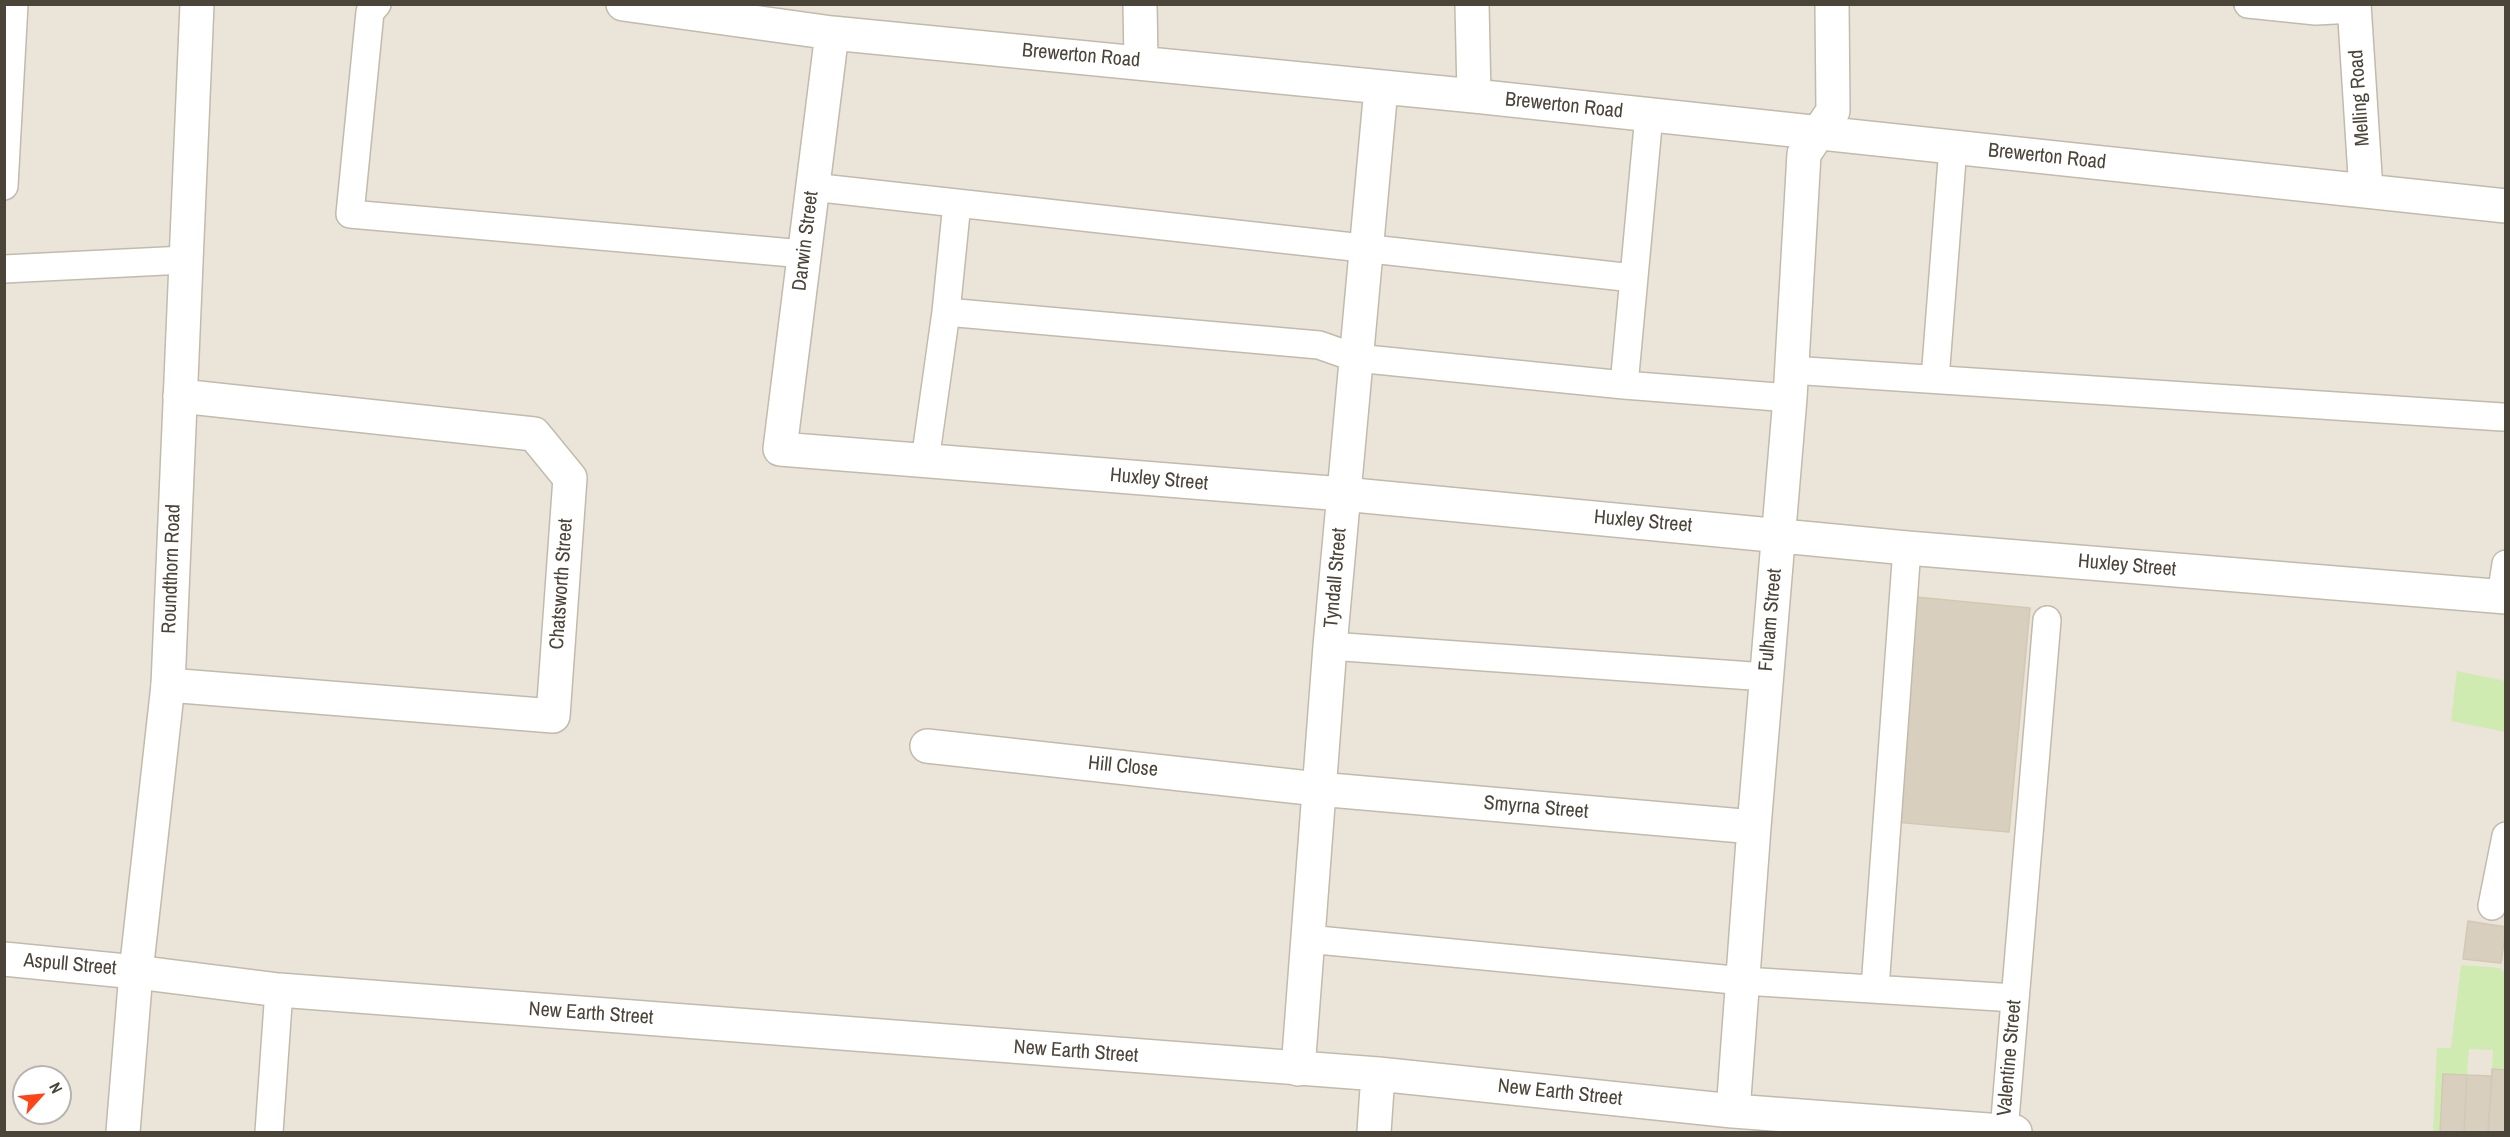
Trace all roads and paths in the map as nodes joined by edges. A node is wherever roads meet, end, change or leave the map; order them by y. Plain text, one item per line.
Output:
1 (14, 4) edge
2 (197, 4) edge
3 (377, 4) edge
4 (623, 4) edge
5 (1140, 4) edge
6 (1472, 4) edge
7 (1832, 4) edge
8 (2248, 4) edge
9 (2354, 7) edge
10 (832, 33) junction
11 (1141, 62) junction
12 (1381, 88) junction
13 (1474, 96) junction
14 (1649, 115) junction
15 (1819, 134) junction
16 (1953, 147) junction
17 (4, 186) edge
18 (812, 187) junction
19 (2366, 191) junction
20 (957, 203) junction
21 (2505, 206) edge
22 (1366, 249) junction
23 (804, 254) junction
24 (185, 260) junction
25 (4, 269) edge
26 (1634, 278) junction
27 (946, 312) junction
28 (1356, 358) junction
29 (1935, 379) junction
30 (1790, 384) junction
31 (1624, 385) junction
32 (180, 396) junction
33 (2502, 417) dead end
34 (780, 449) joint
35 (925, 461) junction
36 (1343, 494) junction
37 (1778, 534) junction
38 (1907, 548) junction
39 (2505, 564) edge
40 (2503, 597) edge
41 (2047, 620) dead end
42 (1330, 646) junction
43 (1766, 677) junction
44 (168, 684) junction
45 (927, 746) dead end
46 (1318, 789) junction
47 (1754, 827) junction
48 (2505, 836) edge
49 (2492, 906) dead end
50 (1308, 939) junction
51 (4, 959) edge
52 (136, 972) junction
53 (1744, 981) junction
54 (1875, 988) junction
55 (279, 990) junction
56 (2016, 991) junction
57 (1298, 1069) junction
58 (1378, 1074) junction
59 (1733, 1111) junction
60 (123, 1132) edge
61 (269, 1132) edge
62 (1374, 1132) edge
63 (2010, 1132) edge

1 - 17 lane
2 - 24 street, Roundthorn Road
3 - 23 lane
4 - 10 street, Brewerton Road
5 - 11 street
6 - 13 street
7 - 15 street, Fulham Street
8 - 9 lane
9 - 19 street, Melling Road
10 - 11 street, Brewerton Road
10 - 18 street, Darwin Street
11 - 12 street, Brewerton Road
12 - 13 street, Brewerton Road
12 - 22 street, Tyndall Street
13 - 14 street, Brewerton Road
14 - 15 street, Brewerton Road
14 - 26 lane
15 - 16 street, Brewerton Road
15 - 30 street, Fulham Street
16 - 19 street, Brewerton Road
16 - 29 lane
18 - 20 lane
18 - 23 street, Darwin Street
19 - 21 street, Brewerton Road
20 - 22 lane
20 - 27 lane
22 - 26 lane
22 - 28 street, Tyndall Street
23 - 34 street, Darwin Street
24 - 25 lane
24 - 32 street, Roundthorn Road
26 - 31 lane
27 - 28 lane
27 - 35 lane
28 - 31 lane
28 - 36 street, Tyndall Street
29 - 30 lane
29 - 33 lane
30 - 31 lane
30 - 37 street, Fulham Street
32 - 44 street, Roundthorn Road
32 - 44 street, Chatsworth Street
34 - 35 street, Huxley Street
35 - 36 street, Huxley Street
36 - 37 street, Huxley Street
36 - 42 street, Tyndall Street
37 - 38 street, Huxley Street
37 - 43 street, Fulham Street
38 - 40 street, Huxley Street
38 - 54 lane
39 - 40 lane
41 - 56 lane, Valentine Street
42 - 43 lane
42 - 46 street, Tyndall Street
43 - 47 street, Fulham Street
44 - 52 street, Roundthorn Road
45 - 46 street, Hill Close
46 - 47 street, Smyrna Street
46 - 50 street, Tyndall Street
47 - 53 street, Fulham Street
48 - 49 lane
50 - 53 lane
50 - 57 street, Tyndall Street
51 - 52 street, Aspull Street
52 - 55 street, New Earth Street
52 - 60 street, Roundthorn Road
53 - 54 lane
53 - 59 street, Fulham Street
54 - 56 lane
55 - 57 street, New Earth Street
55 - 61 lane
56 - 63 lane, Valentine Street
57 - 58 street, New Earth Street
58 - 59 street, New Earth Street
58 - 62 street
59 - 63 street, New Earth Street

